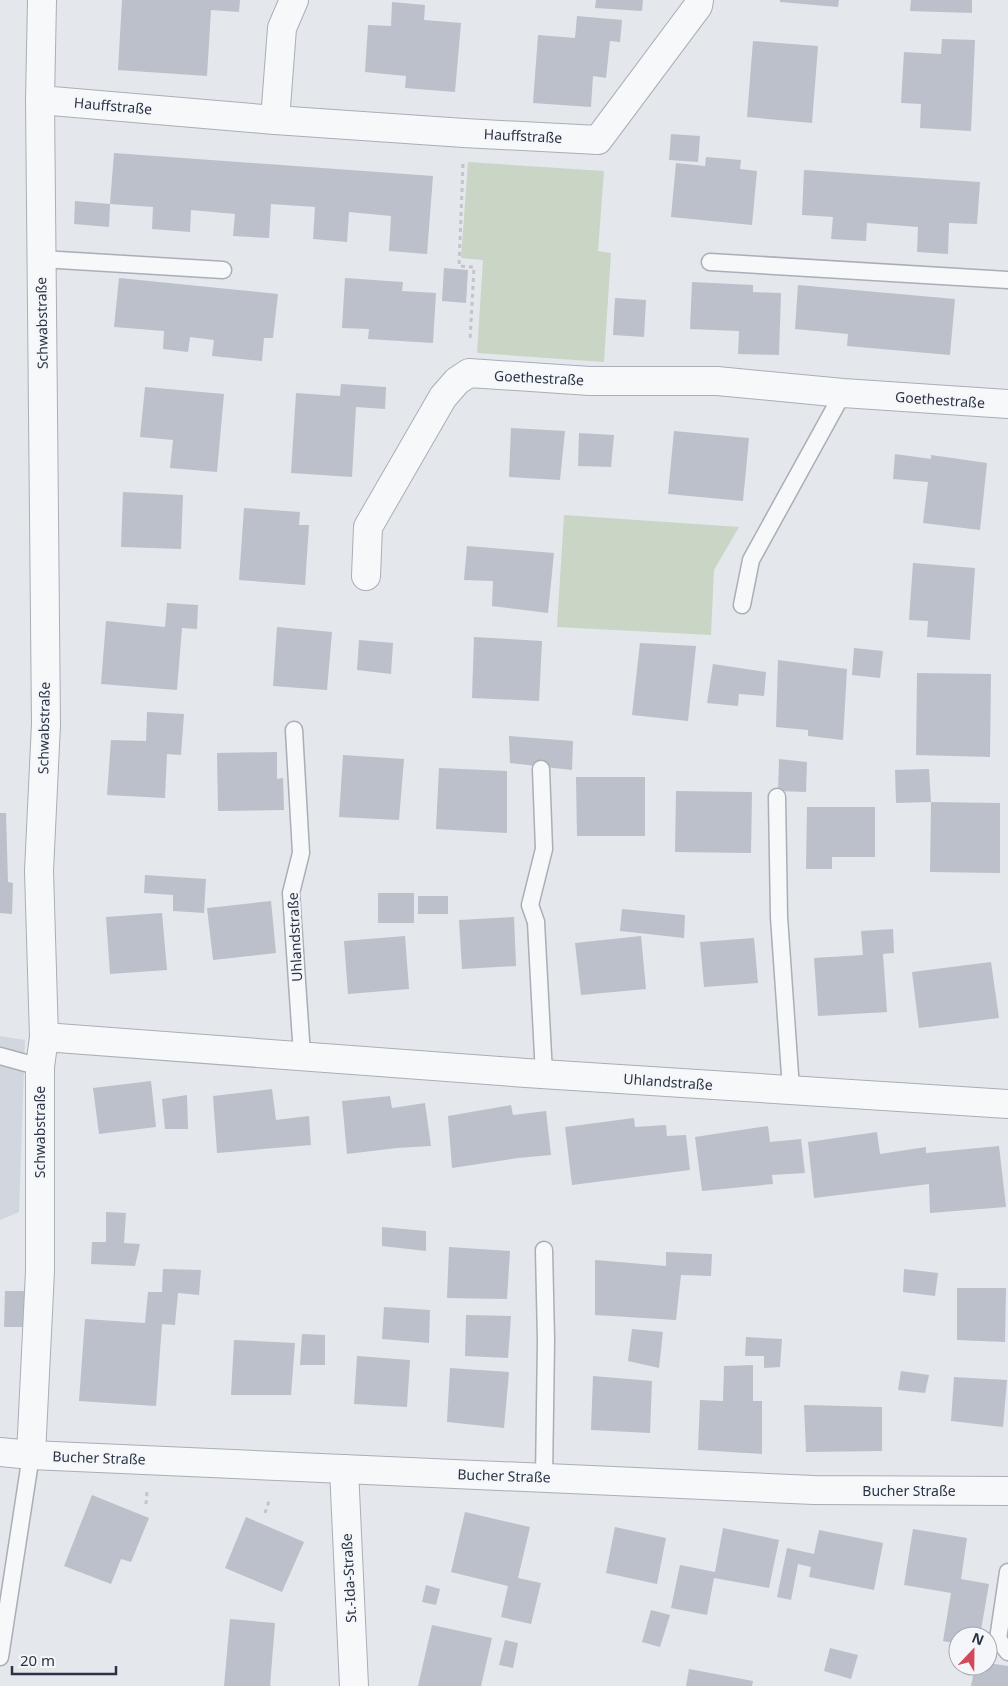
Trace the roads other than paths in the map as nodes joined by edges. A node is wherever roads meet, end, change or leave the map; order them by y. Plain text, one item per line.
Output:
1 (42, 0) edge
2 (294, 0) edge
3 (699, 0) edge
4 (40, 100) junction
5 (275, 120) junction
6 (42, 259) junction
7 (710, 262) dead end
8 (223, 270) dead end
9 (1008, 280) edge
10 (843, 393) junction
11 (1008, 404) edge
12 (366, 576) dead end
13 (742, 604) dead end
14 (294, 730) dead end
15 (541, 769) dead end
16 (777, 798) dead end
17 (44, 1036) junction
18 (302, 1055) junction
19 (0, 1056) edge
20 (40, 1067) junction
21 (544, 1074) junction
22 (791, 1090) junction
23 (1008, 1104) edge
24 (544, 1250) dead end
25 (0, 1452) edge
26 (31, 1455) junction
27 (344, 1469) junction
28 (544, 1478) junction
29 (1008, 1491) edge
30 (1008, 1572) edge
31 (1008, 1652) edge
32 (0, 1657) edge
33 (354, 1686) edge

1 - 4 street, Schwabstraße
2 - 5 street
3 - 5 street, Hauffstraße
4 - 5 street, Hauffstraße
4 - 6 street, Schwabstraße
6 - 8 lane
6 - 17 street, Schwabstraße
7 - 9 lane
10 - 11 street, Goethestraße
10 - 12 street, Goethestraße
10 - 13 lane
14 - 18 lane, Uhlandstraße
15 - 21 lane
16 - 22 lane
17 - 18 street, Uhlandstraße
17 - 20 street, Schwabstraße
18 - 21 street, Uhlandstraße
19 - 20 lane
20 - 26 street, Schwabstraße
21 - 22 street, Uhlandstraße
22 - 23 street, Uhlandstraße
24 - 28 lane
25 - 26 street, Bucher Straße
26 - 27 street, Bucher Straße
26 - 32 lane
27 - 28 street, Bucher Straße
27 - 33 street, St.-Ida-Straße
28 - 29 street, Bucher Straße
30 - 31 lane

